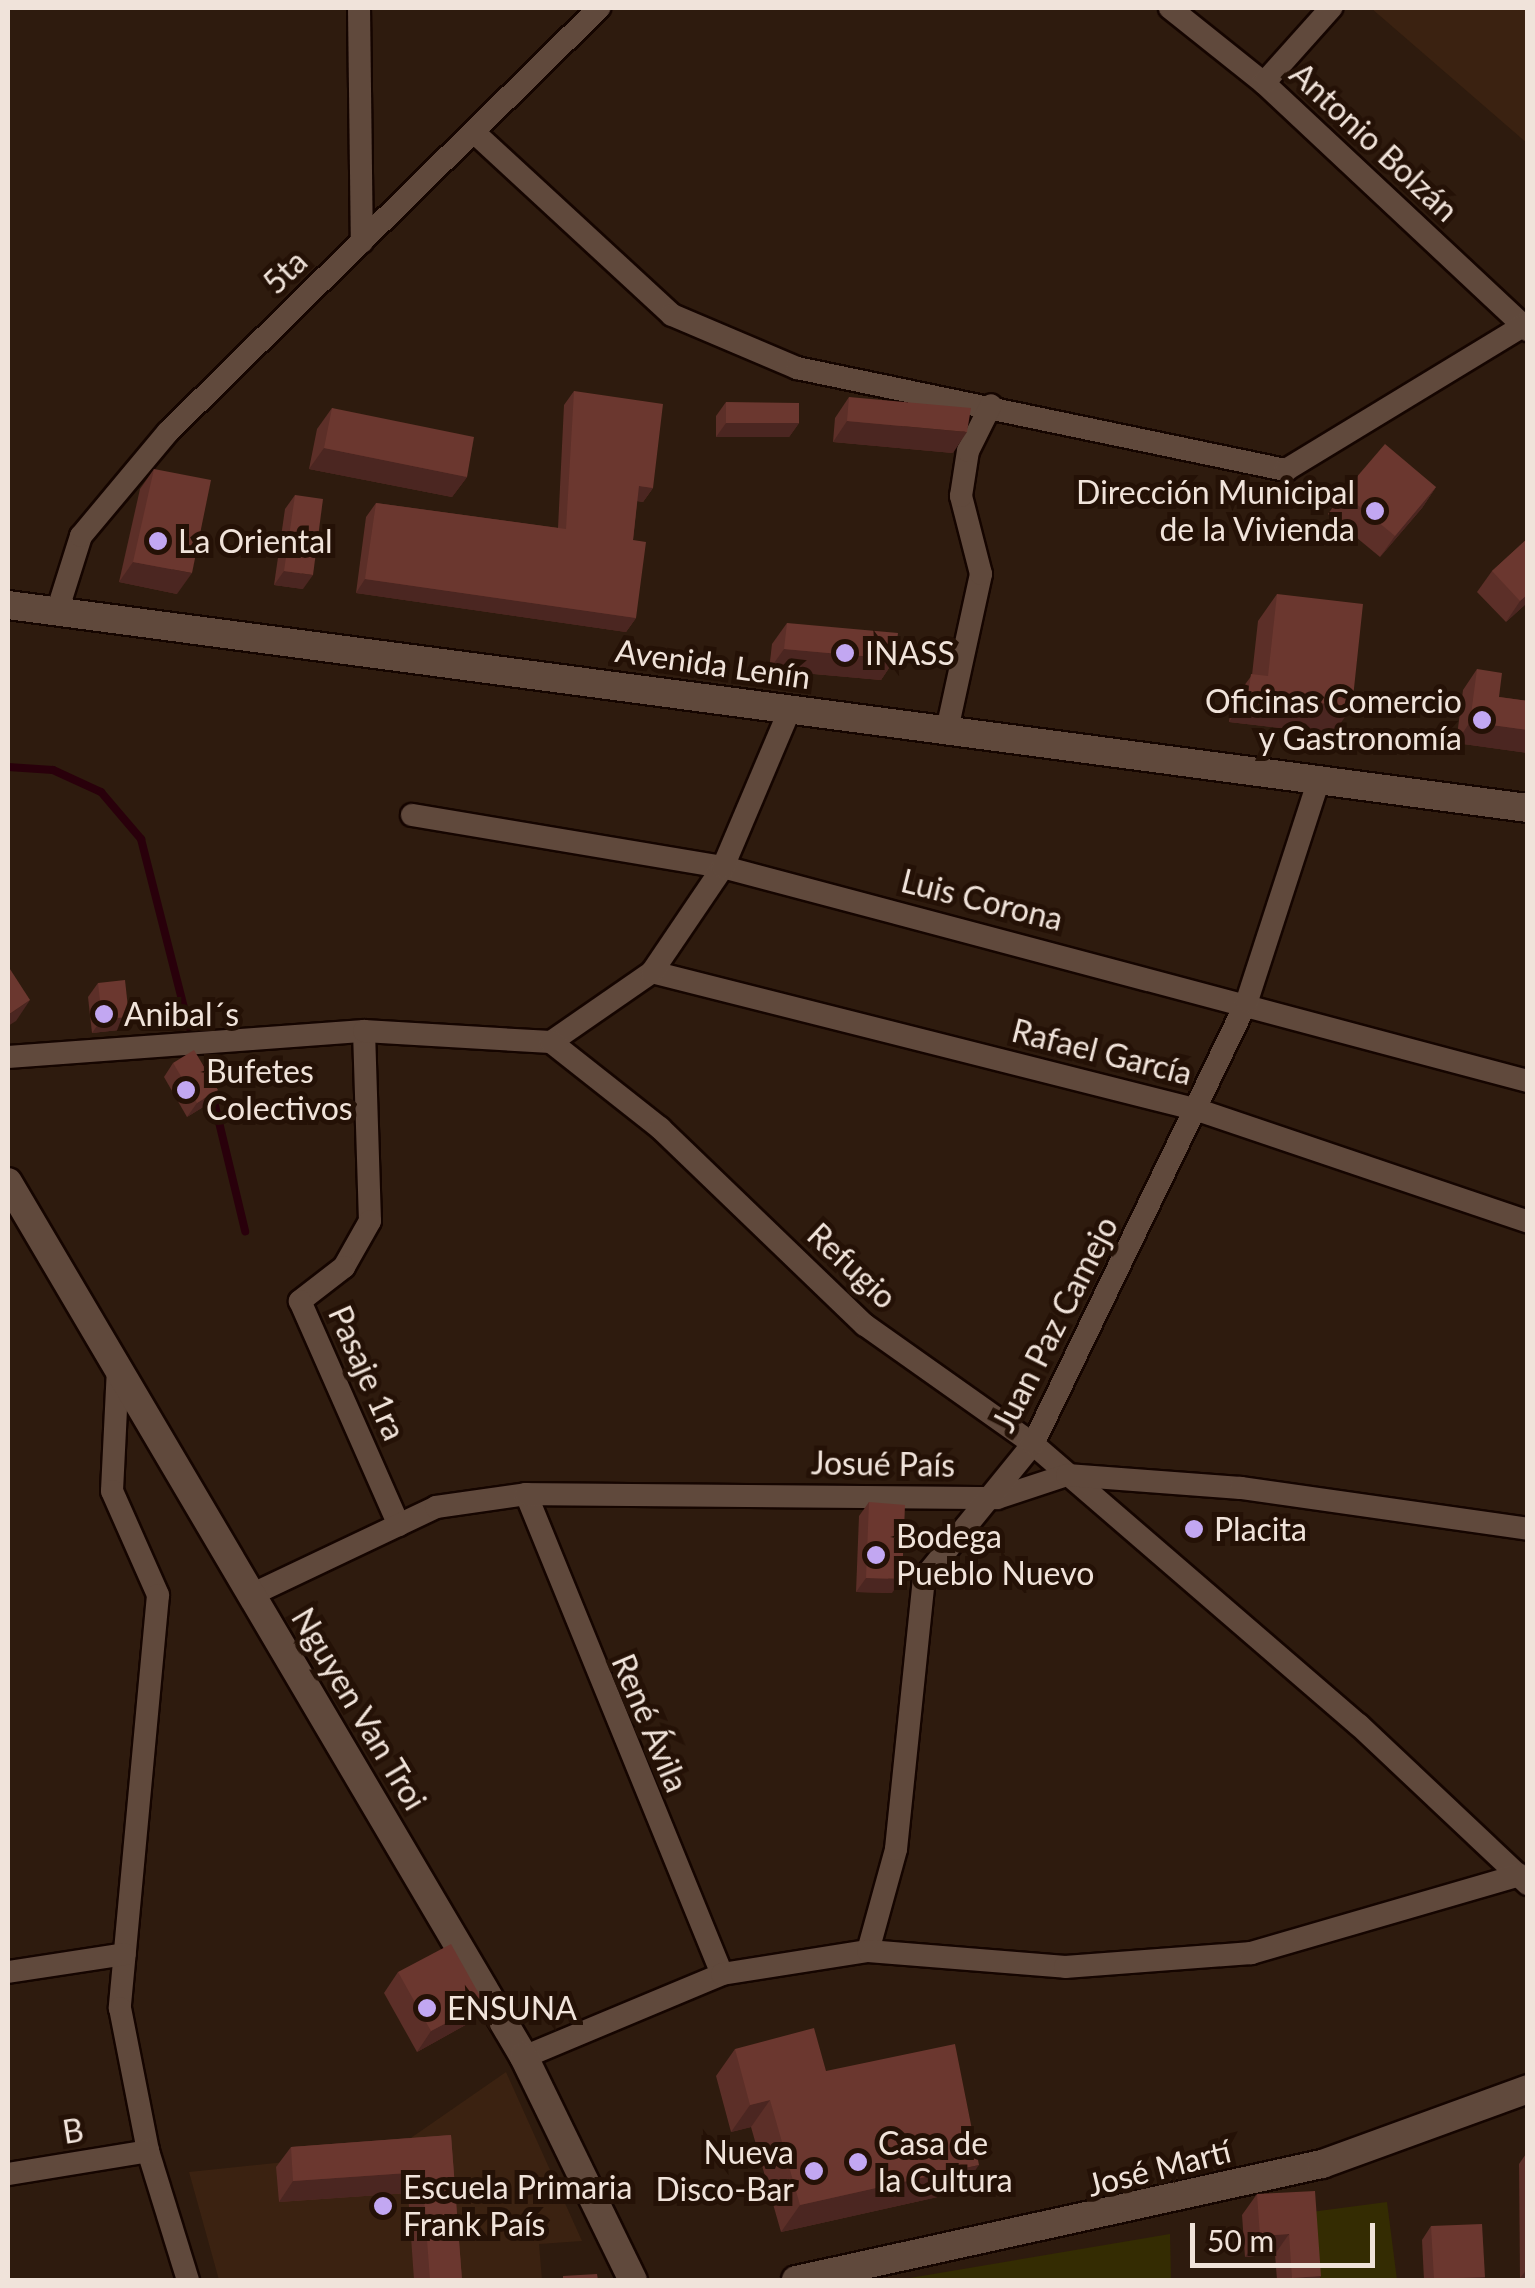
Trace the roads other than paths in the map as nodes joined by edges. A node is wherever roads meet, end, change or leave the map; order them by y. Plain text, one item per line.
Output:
1 (360, 8) edge
2 (599, 8) edge
3 (1170, 8) edge
4 (1332, 8) edge
5 (1264, 83) junction
6 (476, 135) junction
7 (362, 242) junction
8 (1526, 328) edge
9 (991, 406) junction
10 (8, 605) edge
11 (58, 612) junction
12 (790, 709) junction
13 (947, 730) junction
14 (1319, 780) junction
15 (1528, 808) edge
16 (412, 815) dead end
17 (722, 867) junction
18 (652, 972) junction
19 (1247, 1000) junction
20 (364, 1032) junction
21 (551, 1042) junction
22 (8, 1057) edge
23 (1528, 1081) edge
24 (1198, 1110) junction
25 (8, 1182) edge
26 (1528, 1222) edge
27 (118, 1368) junction
28 (1033, 1444) junction
29 (1067, 1475) junction
30 (526, 1494) junction
31 (997, 1498) junction
32 (399, 1525) junction
33 (1528, 1529) edge
34 (251, 1595) junction
35 (1524, 1879) edge
36 (868, 1951) junction
37 (125, 1954) junction
38 (12, 1964) edge
39 (722, 1974) junction
40 (524, 2057) junction
41 (1523, 2096) edge
42 (148, 2152) junction
43 (8, 2174) edge
44 (188, 2280) edge
45 (634, 2280) edge
46 (796, 2280) edge

1 - 7 street
2 - 6 street, 5ta
3 - 5 street, Antonio Bolzán
4 - 5 street
5 - 8 street, Antonio Bolzán
6 - 7 street, 5ta
6 - 9 street
7 - 11 street, 5ta
8 - 9 street
9 - 13 street
10 - 11 street, Avenida Lenín
11 - 12 street, Avenida Lenín
12 - 13 street, Avenida Lenín
12 - 17 street
13 - 14 street, Avenida Lenín
14 - 15 street, Avenida Lenín
14 - 19 street, Juan Paz Camejo
16 - 17 street, Luis Corona
17 - 18 street
17 - 19 street, Luis Corona
18 - 21 street
18 - 24 street, Rafael García
19 - 23 street, Luis Corona
19 - 24 street, Juan Paz Camejo
20 - 21 street
20 - 22 street
20 - 32 street, Pasaje 1ra
21 - 28 street, Refugio
24 - 26 street, Rafael García
24 - 28 street, Juan Paz Camejo
25 - 27 street, Nguyen Van Troi
27 - 34 street, Nguyen Van Troi
27 - 37 street
28 - 29 street, Refugio
28 - 31 street, Juan Paz Camejo
29 - 31 street, Josué País
29 - 33 street, Josué País
29 - 35 street, Refugio
30 - 31 street, Josué País
30 - 32 street, Josué País
30 - 39 street, René Ávila
31 - 36 street, Juan Paz Camejo
32 - 34 street, Josué País
34 - 40 street, Nguyen Van Troi
35 - 36 street
36 - 39 street
37 - 38 street
37 - 42 street
39 - 40 street
40 - 45 street, Nguyen Van Troi
41 - 46 street, José Martí
42 - 43 street, B
42 - 44 street

